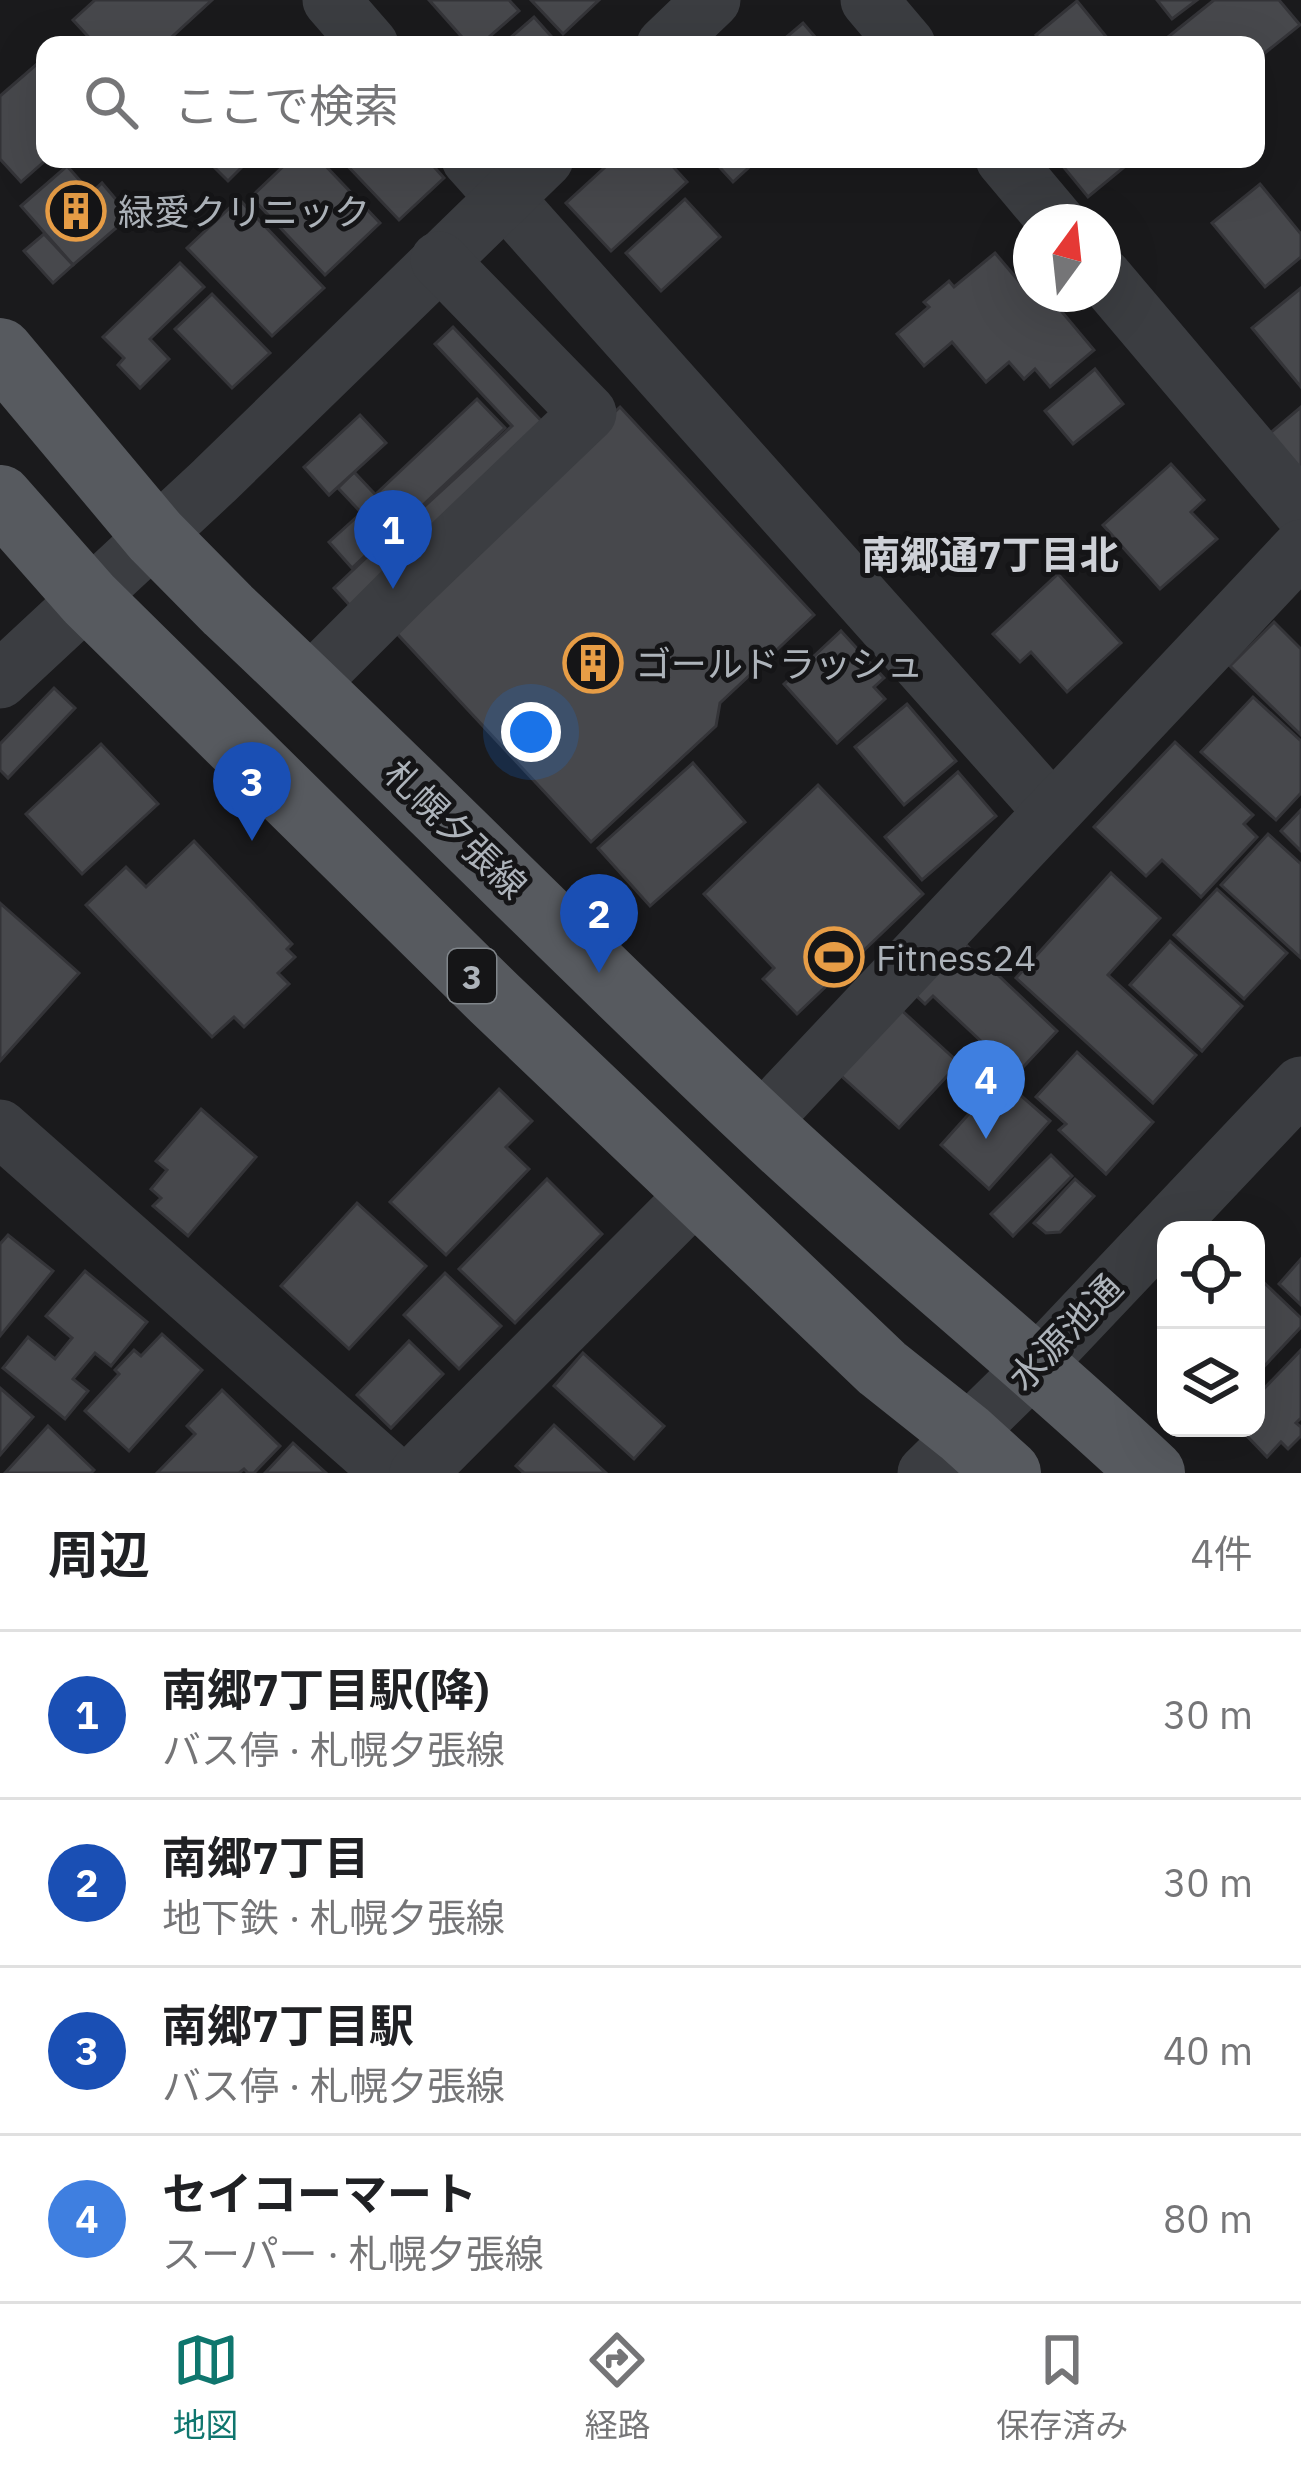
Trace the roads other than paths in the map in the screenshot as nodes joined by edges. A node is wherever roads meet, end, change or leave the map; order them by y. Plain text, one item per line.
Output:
1 (332, 0) edge
2 (712, 0) edge
3 (869, 0) edge
4 (362, 36) edge
5 (674, 36) edge
6 (899, 36) edge
7 (519, 168) edge
8 (1012, 168) edge
9 (487, 179) edge
10 (1042, 204) edge
11 (440, 260) junction
12 (1121, 297) edge
13 (0, 351) edge
14 (0, 498) edge
15 (1301, 510) edge
16 (155, 536) junction
17 (1301, 548) edge
18 (89, 599) junction
19 (0, 680) edge
20 (308, 685) junction
21 (1052, 811) junction
22 (1301, 1085) edge
23 (760, 1123) junction
24 (0, 1128) edge
25 (698, 1192) junction
26 (1036, 1365) junction
27 (966, 1460) edge
28 (391, 1473) edge
29 (418, 1473) edge
30 (1152, 1473) edge

1 - 4 street
2 - 5 street
3 - 6 street
7 - 9 street
8 - 10 street
9 - 11 street
9 - 21 street
11 - 16 street
11 - 20 street
12 - 15 street
13 - 16 main road, 札幌夕張線
14 - 18 main road, 3
16 - 18 street
16 - 20 main road, 札幌夕張線
17 - 21 street
18 - 19 street
18 - 25 main road, 3
20 - 23 main road, 札幌夕張線
21 - 23 street
22 - 26 street, 水源池通
23 - 26 main road, 札幌夕張線
24 - 28 street
25 - 27 main road, 3
25 - 29 street
26 - 27 street, 水源池通
26 - 30 main road, 札幌夕張線

